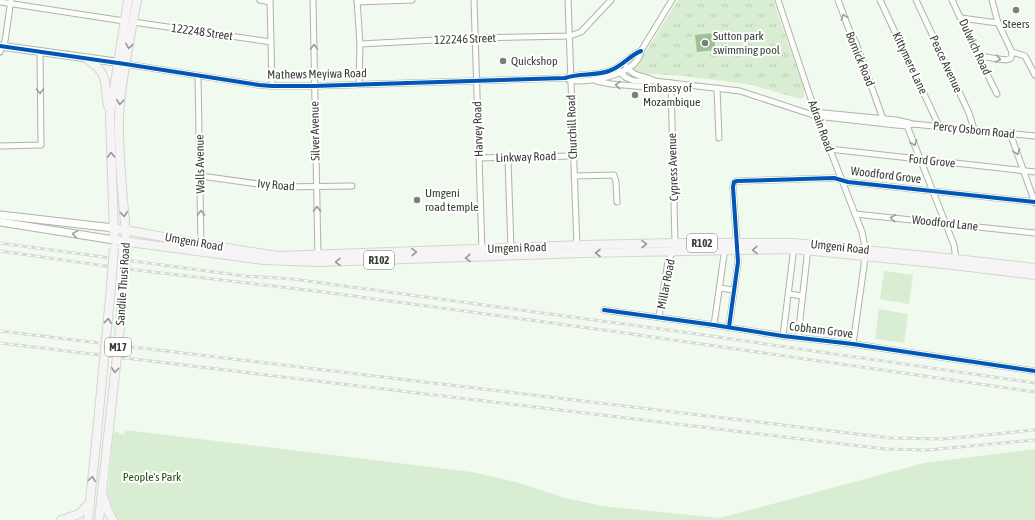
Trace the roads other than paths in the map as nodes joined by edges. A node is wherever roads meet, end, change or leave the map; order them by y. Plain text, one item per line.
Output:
1 (128, 0) edge
2 (137, 0) edge
3 (260, 0) edge
4 (313, 0) edge
5 (412, 0) edge
6 (474, 0) edge
7 (568, 0) edge
8 (612, 0) edge
9 (672, 0) edge
10 (778, 0) edge
11 (838, 0) edge
12 (880, 0) edge
13 (916, 0) edge
14 (952, 0) edge
15 (992, 0) edge
16 (270, 1) edge
17 (357, 1) edge
18 (0, 2) edge
19 (11, 2) edge
20 (961, 18) junction
21 (128, 22) junction
22 (998, 23) junction
23 (570, 36) junction
24 (474, 38) junction
25 (271, 42) junction
26 (360, 44) junction
27 (1, 48) edge
28 (40, 52) junction
29 (1012, 52) junction
30 (978, 56) junction
31 (87, 59) junction
32 (121, 63) junction
33 (626, 66) junction
34 (619, 70) junction
35 (1035, 74) edge
36 (198, 76) junction
37 (571, 78) junction
38 (595, 80) junction
39 (476, 81) junction
40 (654, 81) junction
41 (671, 82) junction
42 (359, 84) junction
43 (272, 86) junction
44 (314, 86) junction
45 (717, 88) junction
46 (671, 89) junction
47 (997, 94) dead end
48 (816, 114) junction
49 (110, 115) junction
50 (883, 119) junction
51 (906, 124) junction
52 (939, 126) junction
53 (974, 129) junction
54 (1010, 133) junction
55 (1035, 136) edge
56 (719, 138) dead end
57 (0, 146) edge
58 (830, 149) junction
59 (573, 156) junction
60 (479, 158) junction
61 (508, 158) junction
62 (921, 159) junction
63 (1024, 170) junction
64 (1035, 172) edge
65 (201, 176) junction
66 (574, 176) junction
67 (841, 180) junction
68 (316, 186) junction
69 (352, 186) dead end
70 (933, 191) junction
71 (617, 202) dead end
72 (1035, 203) edge
73 (0, 214) edge
74 (855, 214) junction
75 (0, 222) edge
76 (946, 223) junction
77 (114, 228) junction
78 (126, 230) junction
79 (1035, 233) edge
80 (114, 244) junction
81 (127, 245) junction
82 (794, 246) junction
83 (674, 247) junction
84 (725, 247) junction
85 (736, 247) junction
86 (808, 247) junction
87 (201, 248) junction
88 (577, 250) junction
89 (511, 252) junction
90 (482, 253) junction
91 (865, 253) junction
92 (318, 259) junction
93 (956, 259) junction
94 (1035, 268) edge
95 (1035, 275) edge
96 (720, 288) junction
97 (733, 290) junction
98 (789, 294) junction
99 (802, 296) junction
100 (604, 310) dead end
101 (659, 317) junction
102 (714, 325) junction
103 (728, 327) junction
104 (783, 336) junction
105 (798, 337) junction
106 (853, 344) junction
107 (1035, 371) edge
108 (102, 491) junction
109 (90, 502) junction
110 (61, 520) edge
111 (88, 520) edge
112 (99, 520) edge
113 (113, 520) edge

1 - 21 main road, Sandile Thusi Road / M17
2 - 21 main road, Sandile Thusi Road / M17
3 - 16 street
44 -> 4 street, Silver Avenue
5 - 17 street
6 - 24 street, Harvey Road
7 - 23 street, Churchill Road
8 - 23 street
9 - 33 street
10 - 48 street, Adrain Road
50 -> 11 street, Bornick Road
12 - 52 street, Kittymere Lane
13 - 53 street, Peace Avenue
14 - 20 street, Dulwich Road
15 - 22 street
16 - 25 street
17 - 26 street
18 - 19 street, 122248 Street
19 - 21 street, 122248 Street
19 - 27 street
20 - 22 street
20 - 30 street, Dulwich Road
21 - 25 street, 122248 Street
21 - 32 main road, Sandile Thusi Road / M17
22 - 29 street
23 - 24 street, 122246 Street
23 - 37 street, Churchill Road
24 - 26 street, 122246 Street
24 - 39 street, Harvey Road
25 - 43 street
26 - 42 street
27 - 28 main road, Mathews Meyiwa Road
28 - 31 main road, Mathews Meyiwa Road
28 -> 57 street
30 -> 29 street
29 - 35 street
30 - 47 street, Dulwich Road
31 - 32 main road, Mathews Meyiwa Road
31 - 49 main road
32 - 36 street, Mathews Meyiwa Road
32 - 49 main road, Sandile Thusi Road / M17
32 -> 78 main road, Sandile Thusi Road / M17
33 - 34 street
33 - 40 street
34 - 37 street, Mathews Meyiwa Road
34 - 38 street, Mathews Meyiwa Road
34 - 40 street
36 - 43 street, Mathews Meyiwa Road
36 - 65 street, Walls Avenue
37 - 38 street, Mathews Meyiwa Road
37 - 39 street, Mathews Meyiwa Road
37 - 59 street, Churchill Road
46 -> 38 street
39 - 42 street, Mathews Meyiwa Road
39 - 60 street, Harvey Road
40 - 41 street
41 - 45 street
41 - 46 street, Cypress Avenue
42 - 44 street, Mathews Meyiwa Road
43 - 44 street, Mathews Meyiwa Road
44 - 68 street, Silver Avenue
45 - 48 street
45 - 56 street
46 - 83 street, Cypress Avenue
48 - 50 street, Percy Osborn Road
48 - 51 street, Percy Osborn Road
48 - 58 street, Adrain Road
77 -> 49 main road, Sandile Thusi Road / M17
50 - 51 street, Percy Osborn Road
51 - 52 street, Percy Osborn Road
51 -> 62 street
52 - 53 street, Percy Osborn Road
53 - 54 street, Percy Osborn Road
54 - 55 street, Percy Osborn Road
54 -> 63 street
58 - 62 street, Ford Grove
58 - 67 street, Adrain Road
59 - 61 street, Linkway Road
59 - 66 street, Churchill Road
60 - 61 street, Linkway Road
60 - 90 street, Harvey Road
61 - 89 street
62 - 63 street, Ford Grove
62 - 70 street
63 - 64 street, Ford Grove
63 - 72 street
65 - 68 street, Ivy Road
87 -> 65 street, Walls Avenue
66 - 71 street
66 - 88 street, Churchill Road
67 - 70 street, Woodford Grove
67 - 74 street, Adrain Road
67 - 85 street, Woodford Grove
68 - 69 street, Ivy Road
92 -> 68 street, Silver Avenue
70 - 72 street, Woodford Grove
70 - 76 street
73 - 77 main road, Umgeni Road / R102
76 -> 74 street, Woodford Lane
74 - 91 street, Adrain Road
80 -> 75 main road, Umgeni Road / R102
76 - 79 street, Woodford Lane
76 - 93 street
77 - 78 main road, Umgeni Road / R102
77 - 80 main road, Sandile Thusi Road / M17
78 - 81 main road, Sandile Thusi Road / M17
78 - 87 main road, Umgeni Road / R102
80 - 81 main road, Umgeni Road / R102
109 -> 80 main road, Sandile Thusi Road / M17, bridge
81 - 87 main road, Umgeni Road / R102
81 -> 108 main road, Sandile Thusi Road / M17, bridge
82 - 85 main road, Umgeni Road / R102
82 - 86 main road, Umgeni Road / R102
82 - 98 street
83 - 84 main road, Umgeni Road / R102
83 - 88 main road, Umgeni Road / R102
83 - 101 street, Millar Road
84 - 85 main road, Umgeni Road / R102
84 - 96 street
85 - 97 street
86 - 91 main road, Umgeni Road / R102
86 - 99 street
87 - 92 main road, Umgeni Road / R102
88 - 89 main road, Umgeni Road / R102
89 - 90 main road, Umgeni Road / R102
90 - 92 main road, Umgeni Road / R102
91 - 93 main road, Umgeni Road / R102
91 - 95 main road, Umgeni Road / R102
91 - 106 street, Adrain Road
93 - 94 main road, Umgeni Road / R102
96 - 97 street
96 - 102 street
97 - 103 street
98 - 99 street
98 - 104 street
99 - 105 street
100 - 101 street, Cobham Grove
101 - 102 street, Cobham Grove
102 - 103 street, Cobham Grove
103 - 104 street, Cobham Grove
104 - 105 street, Cobham Grove
105 - 106 street, Cobham Grove
106 - 107 street, Cobham Grove
108 - 112 main road, Sandile Thusi Road / M17
108 - 113 main road
109 - 110 main road
109 - 111 main road, Sandile Thusi Road / M17

